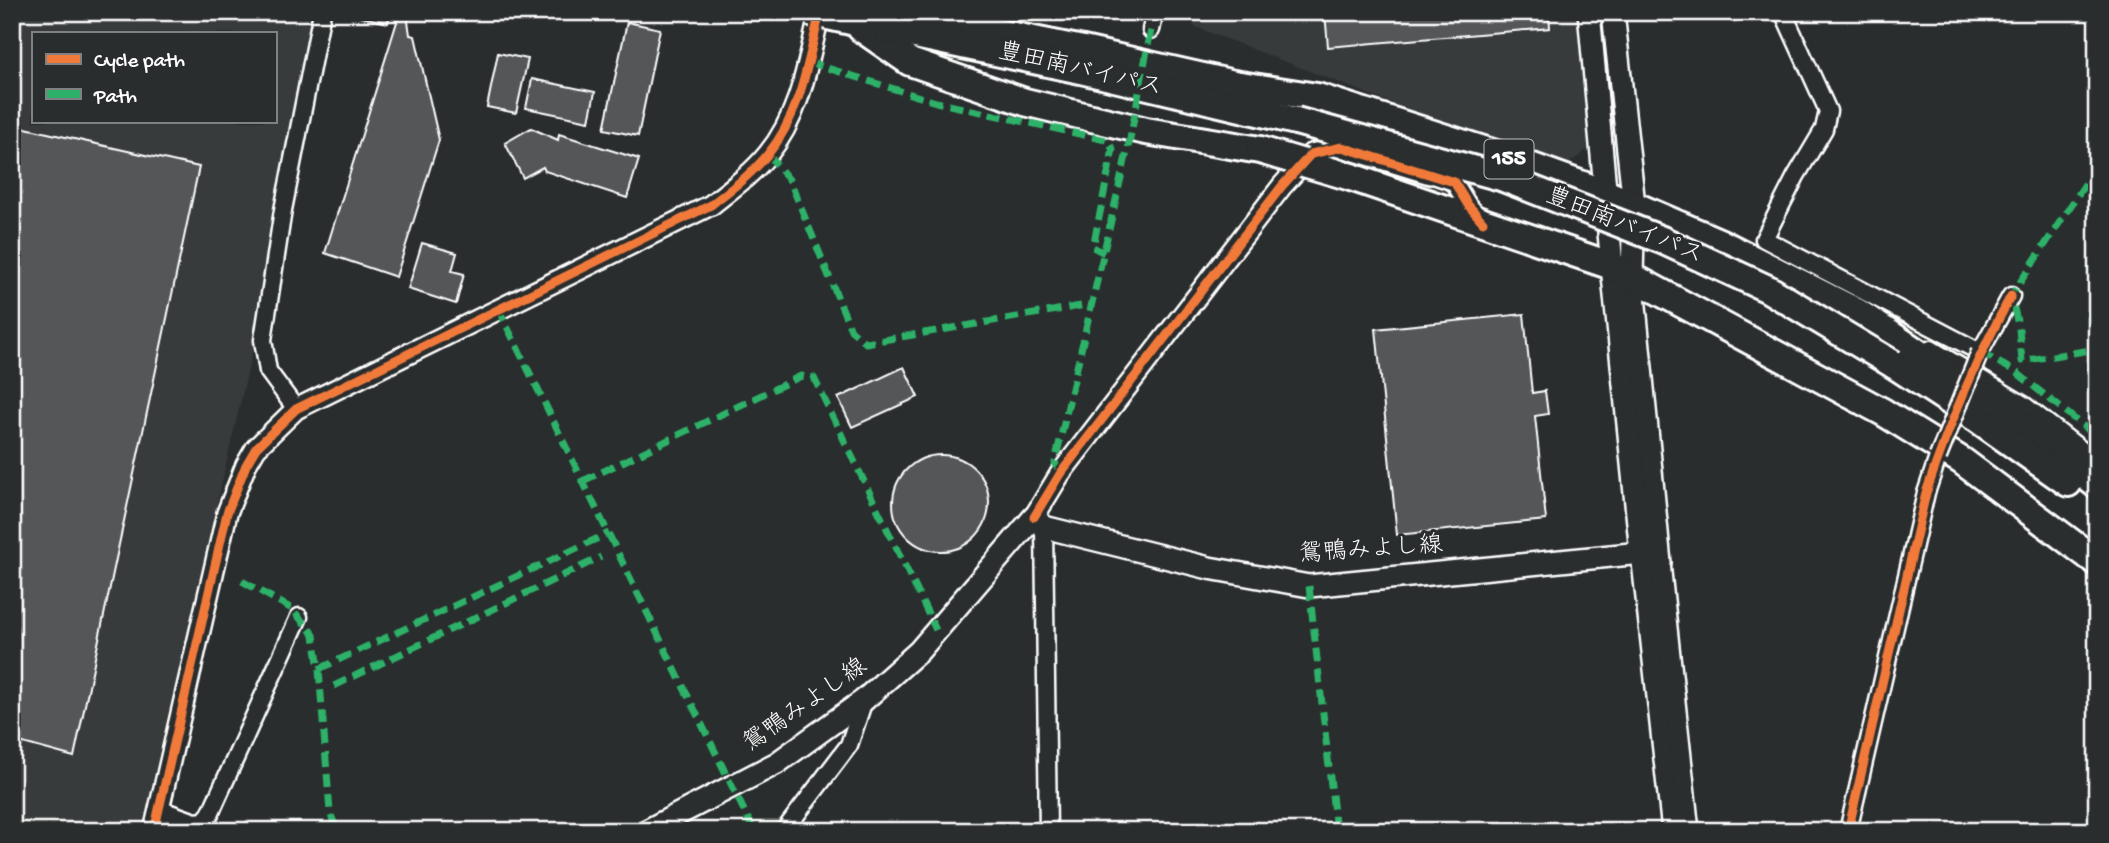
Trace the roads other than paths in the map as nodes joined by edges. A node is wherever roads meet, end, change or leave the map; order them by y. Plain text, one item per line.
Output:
1 (322, 12) edge
2 (810, 12) edge
3 (820, 12) edge
4 (1155, 12) edge
5 (1589, 12) edge
6 (1613, 12) edge
7 (1783, 12) edge
8 (851, 21) junction
9 (1151, 30) dead end
10 (1502, 156) junction
11 (1430, 174) junction
12 (1605, 193) junction
13 (1634, 205) junction
14 (1483, 222) junction
15 (1622, 270) junction
16 (2011, 296) dead end
17 (1857, 313) junction
18 (1980, 352) junction
19 (296, 409) junction
20 (2097, 462) edge
21 (2097, 485) edge
22 (2097, 503) edge
23 (1039, 522) junction
24 (1650, 558) junction
25 (2097, 562) edge
26 (299, 617) dead end
27 (864, 700) junction
28 (159, 809) junction
29 (155, 831) edge
30 (646, 831) edge
31 (783, 831) edge
32 (1048, 831) edge
33 (1672, 831) edge
34 (1689, 831) edge
35 (1848, 831) edge

1 - 19 street
2 - 8 highway, 豊田南バイパス / 155, bridge
3 - 19 street
4 - 9 street
5 - 12 main road
6 - 13 main road
7 - 18 street
8 - 10 highway, 155
8 - 14 highway, 155, bridge
8 - 22 highway, 豊田南バイパス / 155, bridge
10 - 11 street
10 - 12 highway, 155
11 - 14 street
11 - 23 street
12 - 13 highway, 155
12 - 15 main road
13 - 15 main road
13 - 17 highway, 155
14 - 15 highway, 155
15 - 24 main road
15 - 25 highway, 155
16 - 18 street
17 - 20 street
17 - 21 highway, 155
18 - 35 street, bridge
19 - 28 street
23 - 24 main road, 鴛鴨みよし線
23 - 27 main road, 鴛鴨みよし線
23 - 32 street
24 - 33 street
24 - 34 street
26 - 28 street
27 - 30 main road, 鴛鴨みよし線
27 - 31 street
28 - 29 street

